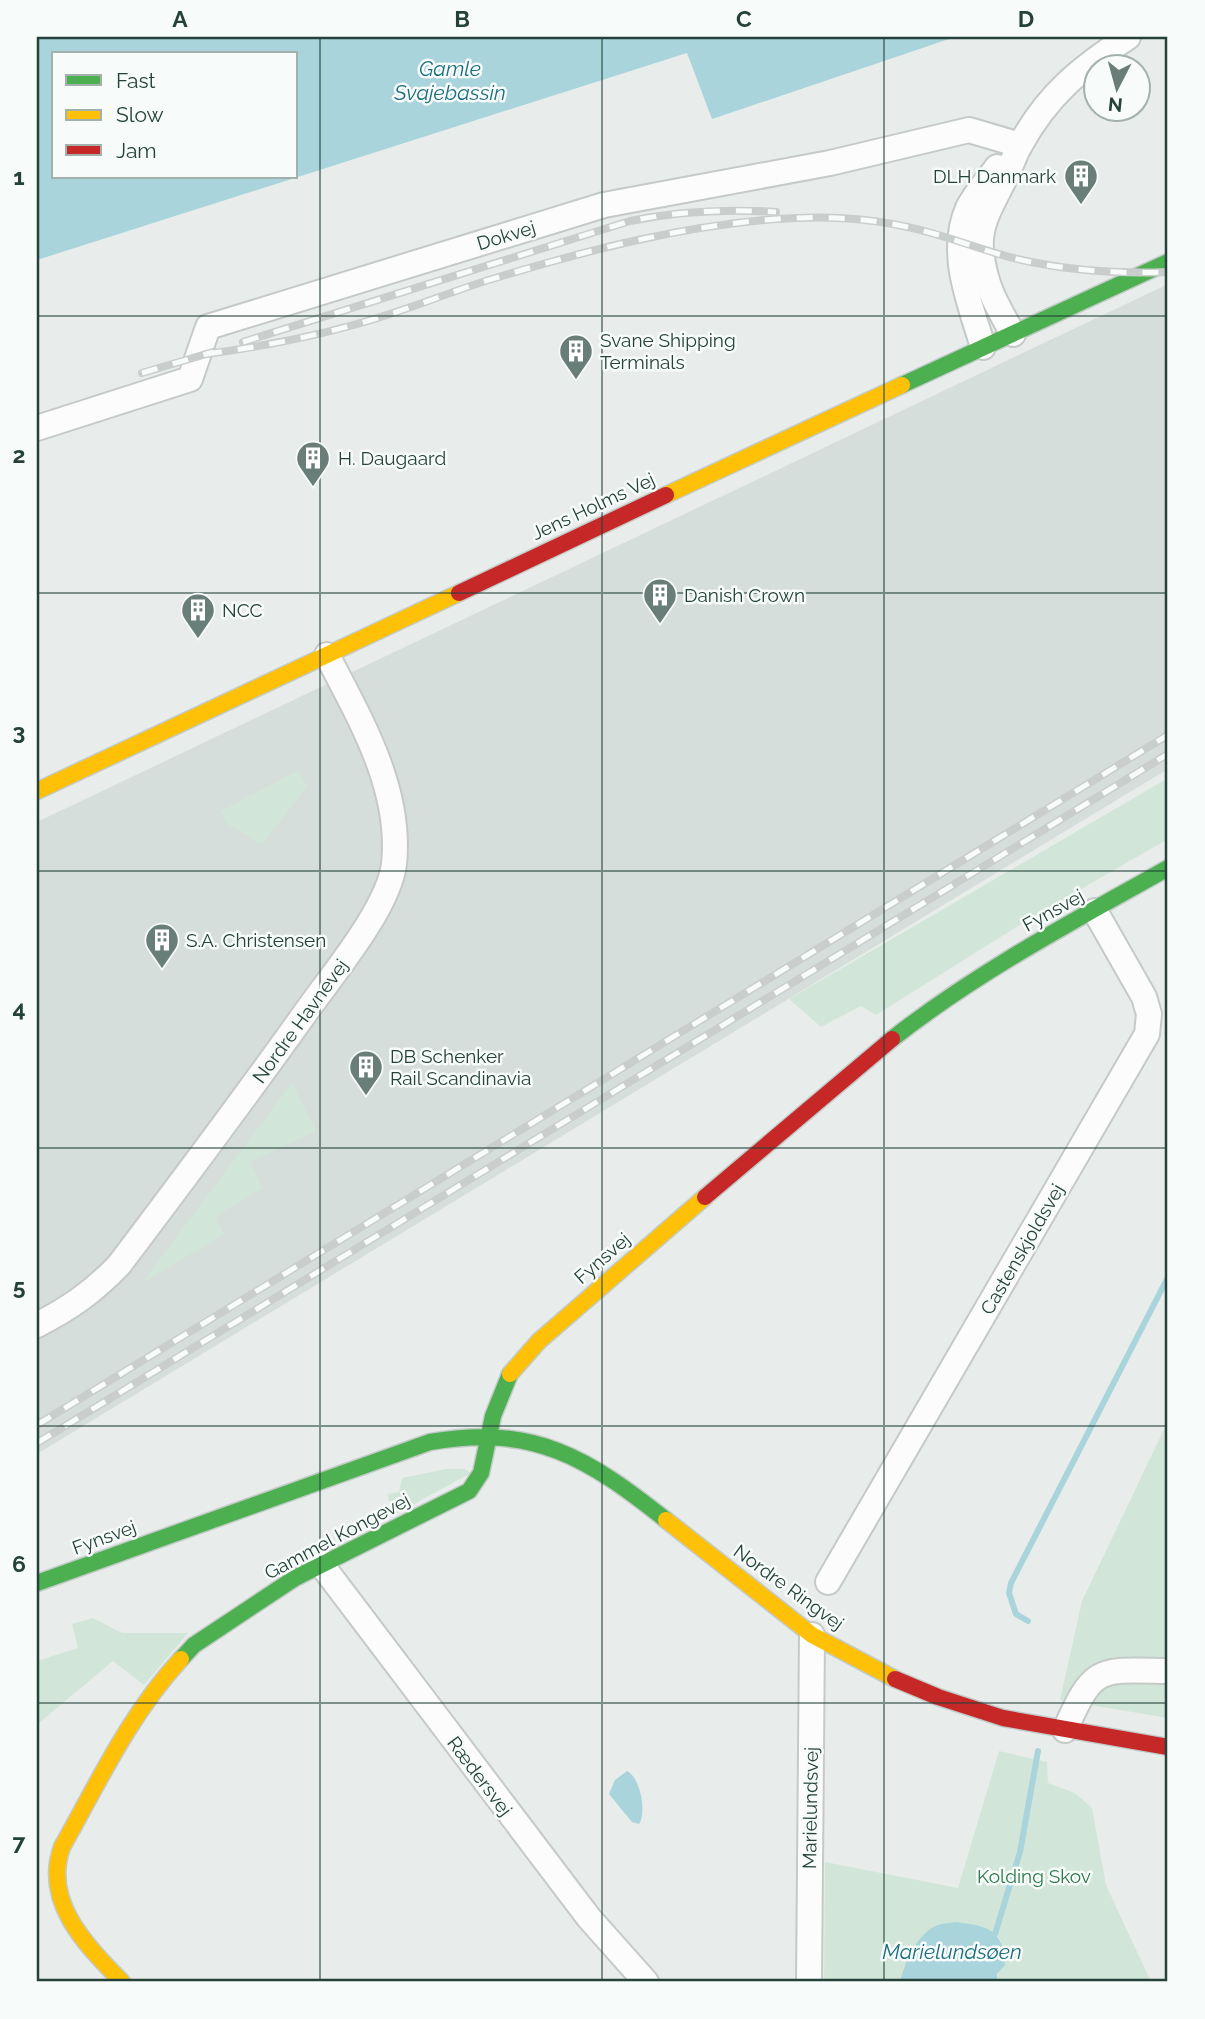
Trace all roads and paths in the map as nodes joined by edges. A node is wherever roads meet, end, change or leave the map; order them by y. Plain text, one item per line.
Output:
1 (1128, 37) edge
2 (1020, 145) junction
3 (1168, 262) edge
4 (1013, 334) junction
5 (984, 347) junction
6 (37, 428) edge
7 (327, 655) junction
8 (37, 791) edge
9 (1168, 868) edge
10 (1096, 911) junction
11 (37, 1325) edge
12 (488, 1436) junction
13 (321, 1564) junction
14 (828, 1582) dead end
15 (37, 1583) edge
16 (812, 1634) junction
17 (1168, 1671) edge
18 (1065, 1730) junction
19 (1168, 1747) edge
20 (122, 1982) edge
21 (646, 1982) edge
22 (809, 1982) edge

1 - 2 street
2 - 4 street
2 - 5 street
2 - 6 street, Dokvej
3 - 4 main road, Jens Holms Vej
4 - 5 main road, Jens Holms Vej
5 - 7 main road, Jens Holms Vej
7 - 8 main road, Jens Holms Vej
7 - 11 street, Nordre Havnevej
9 - 10 main road, Fynsvej
10 - 12 main road, Fynsvej
10 - 14 street, Castenskjoldsvej
12 - 13 main road, Gammel Kongevej
12 - 15 main road, Fynsvej
12 - 16 main road, Nordre Ringvej
13 - 20 main road, Gammel Kongevej
13 - 21 street, Rædersvej
16 - 18 main road, Nordre Ringvej
16 - 22 street, Marielundsvej
17 - 18 street
18 - 19 main road, Nordre Ringvej

